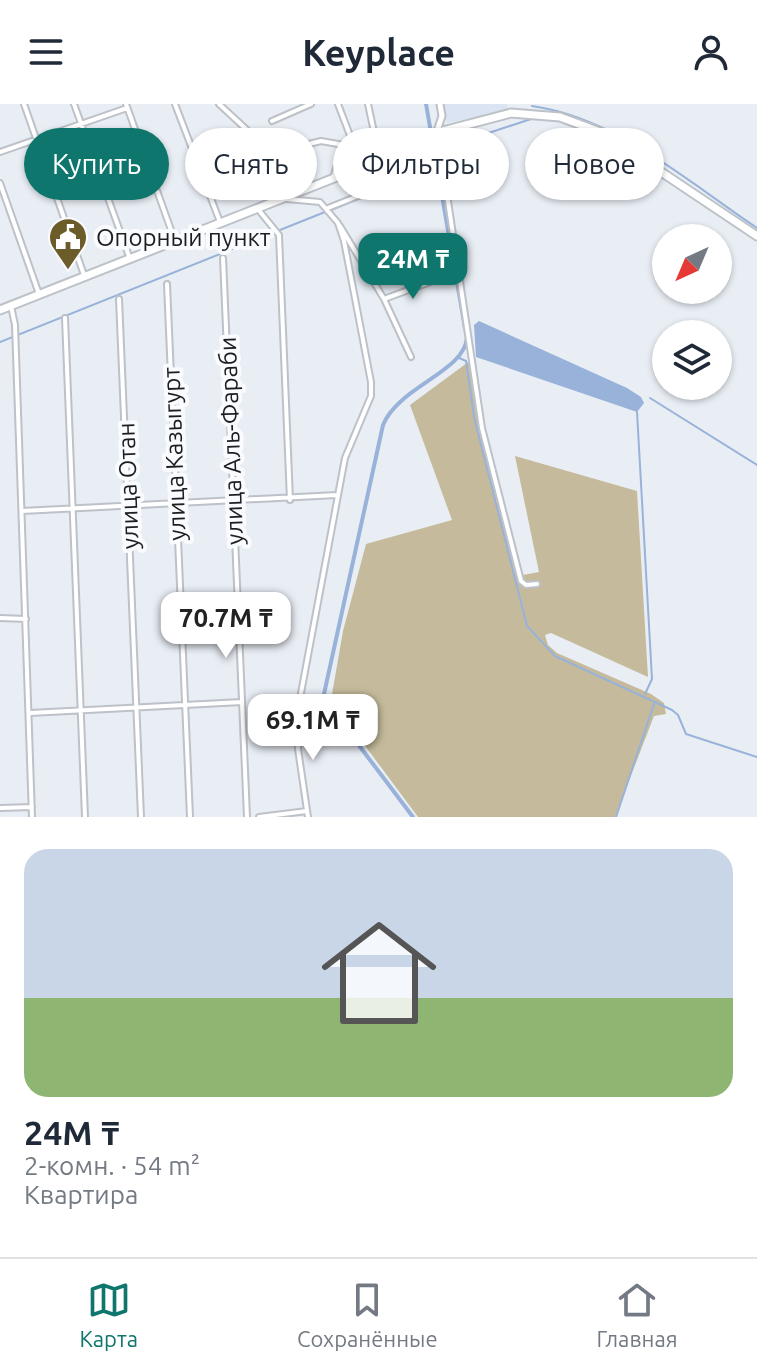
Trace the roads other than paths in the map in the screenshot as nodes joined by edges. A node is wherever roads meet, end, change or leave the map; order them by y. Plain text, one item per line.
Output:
1 (24, 104) edge
2 (74, 104) edge
3 (175, 104) edge
4 (219, 104) edge
5 (311, 104) edge
6 (338, 104) edge
7 (368, 104) edge
8 (440, 104) edge
9 (127, 106) edge
10 (272, 121) dead end
11 (80, 123) junction
12 (32, 128) edge
13 (67, 128) edge
14 (245, 128) edge
15 (347, 128) edge
16 (373, 128) edge
17 (438, 128) edge
18 (455, 128) edge
19 (185, 130) edge
20 (24, 144) edge
21 (0, 152) edge
22 (333, 178) edge
23 (0, 183) edge
24 (317, 184) edge
25 (57, 200) edge
26 (212, 200) edge
27 (276, 200) edge
28 (300, 200) edge
29 (352, 200) edge
30 (449, 200) edge
31 (257, 208) junction
32 (329, 210) junction
33 (220, 222) junction
34 (338, 223) junction
35 (757, 236) edge
36 (175, 241) junction
37 (353, 242) junction
38 (345, 245) junction
39 (223, 258) dead end
40 (130, 259) junction
41 (85, 277) junction
42 (433, 281) dead end
43 (167, 284) dead end
44 (39, 294) junction
45 (119, 299) dead end
46 (384, 299) junction
47 (11, 306) junction
48 (0, 310) edge
49 (65, 318) dead end
50 (411, 357) dead end
51 (337, 495) junction
52 (290, 500) junction
53 (233, 502) junction
54 (73, 505) junction
55 (129, 505) junction
56 (176, 506) junction
57 (22, 511) junction
58 (537, 584) dead end
59 (0, 618) edge
60 (27, 619) junction
61 (242, 702) junction
62 (184, 704) junction
63 (136, 706) junction
64 (79, 709) junction
65 (30, 713) junction
66 (32, 807) junction
67 (0, 808) edge
68 (308, 814) edge
69 (32, 817) edge
70 (85, 817) edge
71 (141, 817) edge
72 (190, 817) edge
73 (247, 817) edge
74 (259, 817) edge

1 - 12 street
2 - 11 street
3 - 19 street
4 - 14 street
5 - 10 street
6 - 15 street
7 - 16 street
8 - 17 main road
9 - 11 street
9 - 36 street
11 - 13 street
11 - 40 street
18 - 35 main road
20 - 21 street
22 - 24 main road
23 - 44 street
25 - 41 street
26 - 33 street
27 - 31 main road
28 - 32 street
29 - 32 street
30 - 58 street
31 - 33 main road
31 - 52 street
32 - 34 street
33 - 36 main road
34 - 37 street
34 - 38 street
36 - 40 main road
37 - 38 street
37 - 46 street
38 - 51 street
39 - 53 street, улица Аль-Фараби
40 - 41 main road
41 - 44 main road
42 - 46 street
43 - 56 street, улица Казыгурт
44 - 47 main road
45 - 55 street, улица Отан
46 - 50 street
47 - 48 main road
47 - 57 street
49 - 54 street
51 - 52 street
51 - 68 street
52 - 53 street
53 - 56 street
53 - 61 street, улица Аль-Фараби
54 - 55 street
54 - 57 street
54 - 64 street
55 - 56 street
55 - 63 street, улица Отан
56 - 62 street, улица Казыгурт
57 - 60 street
59 - 60 street
60 - 65 street
61 - 62 street
61 - 73 street, улица Аль-Фараби
62 - 63 street
62 - 72 street, улица Казыгурт
63 - 64 street
63 - 71 street, улица Отан
64 - 65 street
64 - 70 street
65 - 66 street
66 - 67 street
66 - 69 street
68 - 74 street

